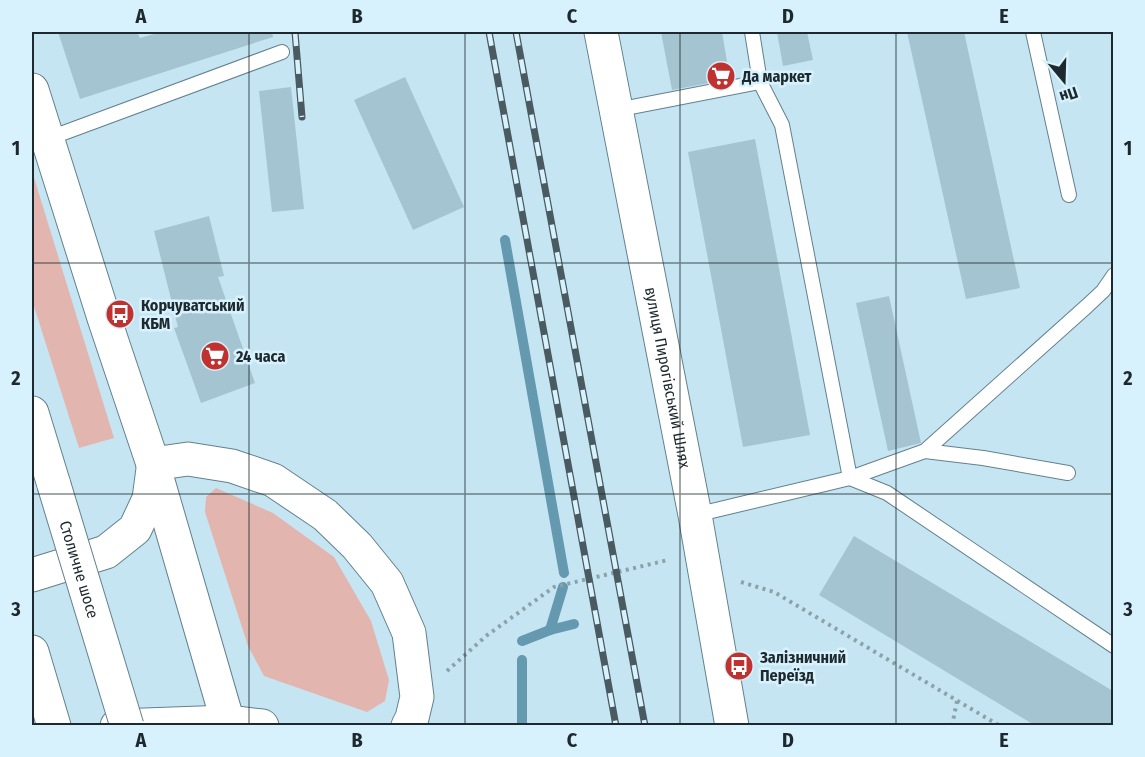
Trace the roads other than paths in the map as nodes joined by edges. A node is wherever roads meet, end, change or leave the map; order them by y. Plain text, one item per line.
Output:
1 (601, 32) edge
2 (752, 32) edge
3 (1033, 32) edge
4 (282, 52) dead end
5 (760, 82) junction
6 (32, 90) edge
7 (616, 110) junction
8 (47, 139) junction
9 (1069, 195) dead end
10 (1113, 275) edge
11 (32, 413) edge
12 (925, 451) junction
13 (153, 464) junction
14 (1068, 472) dead end
15 (850, 478) junction
16 (695, 515) junction
17 (32, 575) edge
18 (1113, 646) edge
19 (32, 652) edge
20 (412, 711) edge
21 (228, 724) edge
22 (54, 726) edge
23 (117, 726) edge
24 (127, 726) edge
25 (261, 726) edge
26 (732, 726) edge

1 - 7 main road, вулиця Пирогівський Шлях
2 - 5 lane
3 - 9 lane
4 - 8 lane
5 - 7 lane
5 - 15 lane
6 - 8 main road
7 - 16 main road, вулиця Пирогівський Шлях
8 - 13 main road
10 - 12 lane
11 - 24 main road, Столичне шосе, bridge
12 - 14 lane
12 - 15 lane
13 - 17 main road
13 - 20 main road
13 - 21 main road
15 - 16 lane
15 - 18 lane
16 - 26 main road, вулиця Пирогівський Шлях
19 - 22 main road
21 - 23 main road
21 - 25 main road

